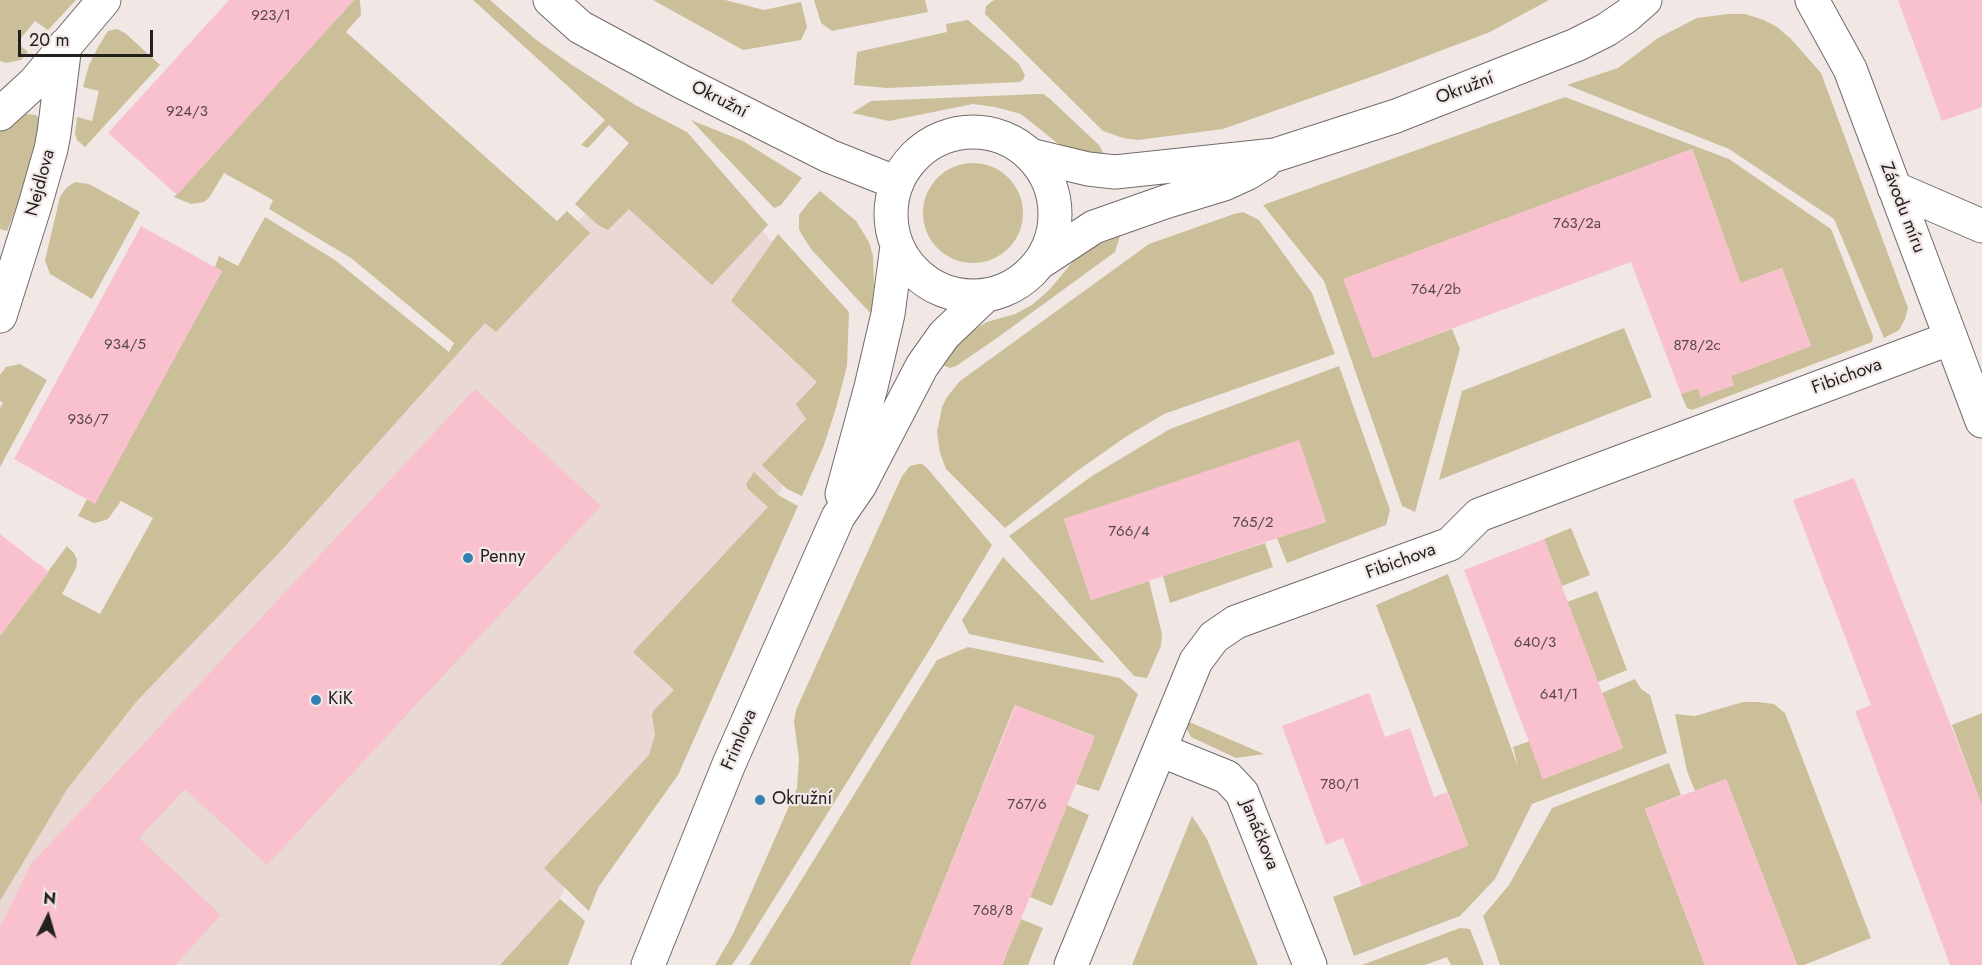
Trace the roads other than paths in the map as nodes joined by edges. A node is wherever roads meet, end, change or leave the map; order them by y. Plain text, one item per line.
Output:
1 (104, 0) edge
2 (550, 0) edge
3 (1645, 0) edge
4 (1812, 0) edge
5 (64, 45) junction
6 (0, 114) edge
7 (1030, 155) junction
8 (1275, 155) junction
9 (897, 183) junction
10 (1894, 188) junction
11 (1982, 226) edge
12 (897, 246) junction
13 (1039, 263) junction
14 (986, 295) junction
15 (0, 316) edge
16 (1951, 338) junction
17 (1982, 421) edge
18 (838, 517) junction
19 (1160, 750) junction
20 (648, 965) edge
21 (1071, 965) edge
22 (1310, 965) edge

1 - 5 street
2 - 9 street, Okružní
3 - 8 street, Okružní
4 - 10 street, Závodu míru
5 - 6 street
5 - 15 street, Nejdlova
7 - 8 street, Okružní
7 - 9 street, Okružní
7 - 13 street, Okružní
8 - 13 street, Okružní
9 - 12 street, Okružní
10 - 11 street
10 - 16 street, Závodu míru
12 - 14 street, Okružní
12 - 18 street, Frimlova
13 - 14 street, Okružní
14 - 18 street, Frimlova
16 - 17 street, Závodu míru
16 - 19 street, Fibichova
18 - 20 street, Frimlova
19 - 21 street, Fibichova
19 - 22 street, Janáčkova

